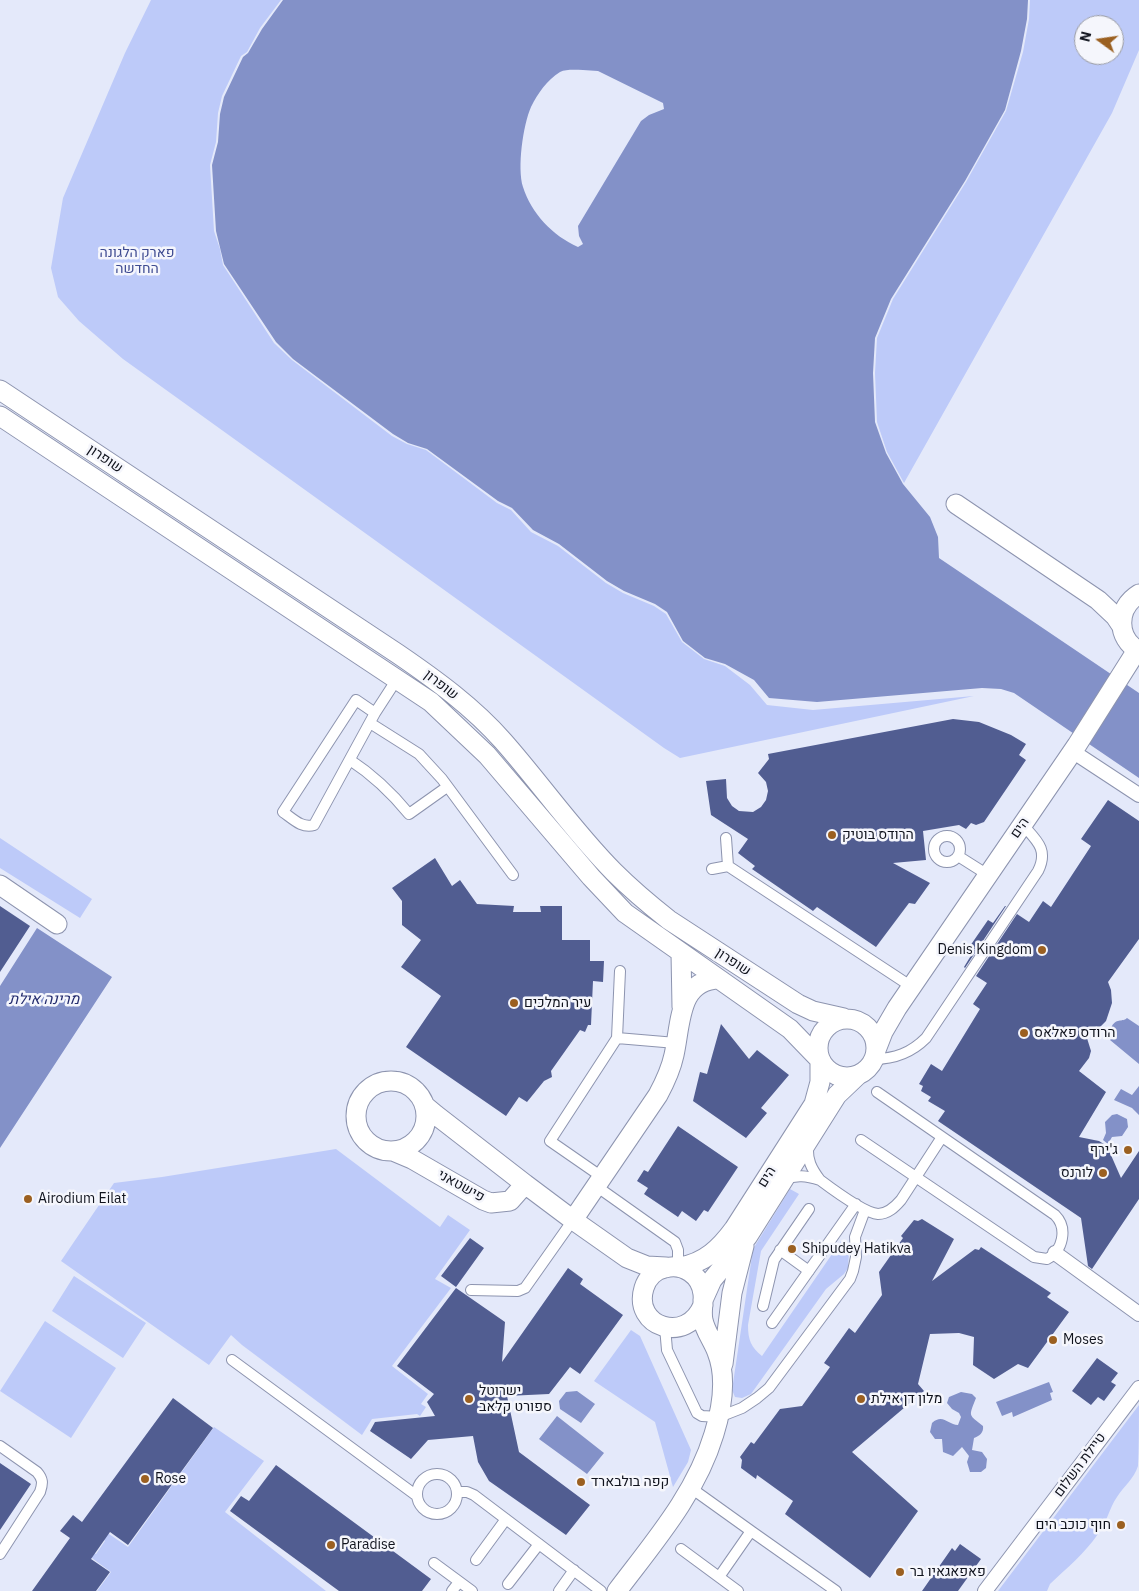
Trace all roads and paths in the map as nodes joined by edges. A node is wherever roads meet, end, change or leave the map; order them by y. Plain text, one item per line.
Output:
1 (0, 390) edge
2 (0, 416) edge
3 (956, 504) dead end
4 (1074, 583) junction
5 (1138, 595) edge
6 (1122, 625) junction
7 (1138, 651) edge
8 (397, 680) junction
9 (375, 714) junction
10 (370, 723) junction
11 (1074, 748) junction
12 (350, 760) junction
13 (447, 787) junction
14 (1139, 795) edge
15 (1022, 824) junction
16 (726, 838) dead end
17 (958, 856) dead end
18 (728, 866) junction
19 (712, 869) dead end
20 (513, 874) dead end
21 (988, 875) junction
22 (0, 885) edge
23 (57, 924) dead end
24 (681, 953) junction
25 (620, 971) dead end
26 (720, 979) junction
27 (912, 987) junction
28 (900, 1004) junction
29 (682, 1013) junction
30 (849, 1018) junction
31 (617, 1038) junction
32 (676, 1043) junction
33 (875, 1055) junction
34 (820, 1060) junction
35 (858, 1075) junction
36 (876, 1092) dead end
37 (424, 1104) junction
38 (942, 1137) junction
39 (860, 1140) dead end
40 (808, 1141) junction
41 (394, 1150) junction
42 (916, 1177) junction
43 (820, 1180) junction
44 (599, 1182) junction
45 (782, 1183) junction
46 (525, 1184) junction
47 (856, 1204) junction
48 (809, 1209) dead end
49 (865, 1210) junction
50 (573, 1220) junction
51 (749, 1233) junction
52 (780, 1250) junction
53 (1055, 1254) junction
54 (627, 1258) junction
55 (675, 1267) junction
56 (809, 1271) junction
57 (471, 1290) dead end
58 (642, 1295) junction
59 (703, 1302) junction
60 (763, 1306) dead end
61 (1137, 1309) edge
62 (772, 1323) dead end
63 (666, 1327) junction
64 (232, 1360) dead end
65 (722, 1384) junction
66 (1139, 1388) edge
67 (718, 1417) junction
68 (0, 1446) edge
69 (691, 1488) junction
70 (457, 1492) junction
71 (417, 1496) junction
72 (506, 1519) junction
73 (751, 1531) junction
74 (539, 1544) junction
75 (681, 1549) dead end
76 (0, 1554) edge
77 (476, 1560) dead end
78 (434, 1563) dead end
79 (574, 1570) junction
80 (719, 1577) junction
81 (459, 1582) junction
82 (508, 1584) dead end
83 (452, 1591) edge
84 (472, 1591) edge
85 (559, 1591) edge
86 (602, 1591) edge
87 (617, 1591) edge
88 (738, 1591) edge
89 (836, 1591) edge
90 (985, 1591) edge

1 - 30 street, שופרון
2 - 8 street, שופרון
3 - 4 street
4 - 5 street
4 - 6 street
5 - 6 street
6 - 7 street
7 - 11 street, הים
8 - 9 lane
8 - 24 street, שופרון
9 - 10 lane
9 - 12 lane
10 - 12 lane
10 - 13 lane
11 - 14 street
11 - 15 street, הים
12 - 13 lane
13 - 20 lane
15 - 21 street, הים
15 - 33 lane
16 - 18 lane
17 - 21 lane
18 - 19 lane
18 - 27 lane
21 - 27 street, הים
22 - 23 street
24 - 26 street, שופרון
24 - 29 street
25 - 31 lane
26 - 29 street
26 - 34 street, שופרון
27 - 28 street, הים
28 - 30 street, הים
28 - 33 street, הים
29 - 32 street
30 - 33 street
30 - 34 street
31 - 32 lane
31 - 44 lane
32 - 44 street
33 - 35 street
34 - 35 street
34 - 55 street, הים
35 - 40 street, הים
36 - 38 lane
37 - 41 street
37 - 41 street
37 - 46 street
38 - 42 lane
38 - 53 lane
39 - 42 lane
40 - 43 lane
40 - 45 street, הים
41 - 46 street, פישטאני
42 - 49 lane
42 - 53 lane
43 - 45 lane
43 - 47 lane
44 - 50 street
44 - 55 lane
45 - 51 street, הים
46 - 50 street
47 - 49 lane
47 - 56 lane
48 - 52 lane
49 - 67 lane
50 - 54 street
50 - 57 lane
51 - 59 street, הים
51 - 65 street, הים
52 - 56 lane
52 - 60 lane
53 - 61 street
54 - 55 street
54 - 58 street
55 - 58 street
55 - 59 street
56 - 62 lane
58 - 63 street
59 - 63 street
59 - 65 street, הים
63 - 67 lane
64 - 71 lane
65 - 67 street, הים
66 - 90 street, טיילת השלום
67 - 69 street, הים
68 - 76 lane
69 - 73 lane
69 - 87 street, הים
70 - 71 lane
70 - 71 lane
70 - 72 lane
72 - 74 lane
72 - 77 lane
73 - 80 lane
73 - 89 lane
74 - 79 lane
74 - 82 lane
75 - 80 lane
78 - 81 lane
79 - 85 lane
79 - 86 lane
80 - 88 lane
81 - 83 lane
81 - 84 lane

